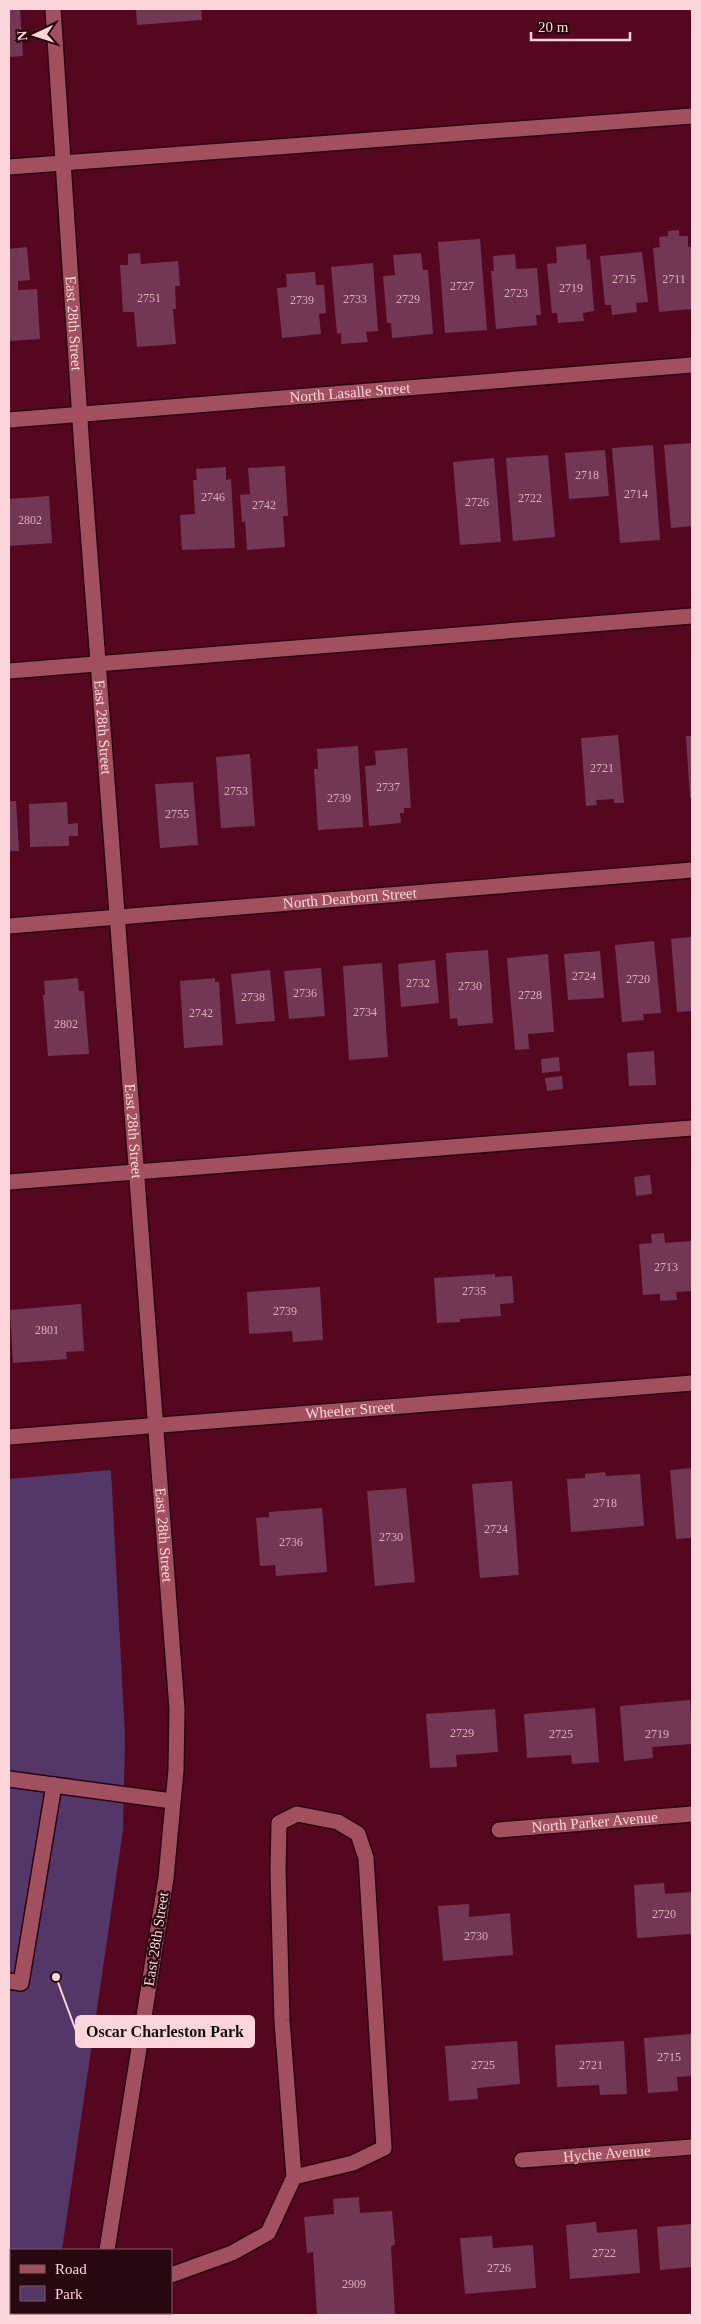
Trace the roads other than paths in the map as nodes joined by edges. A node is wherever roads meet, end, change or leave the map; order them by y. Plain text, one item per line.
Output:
1 (53, 9) edge
2 (692, 116) edge
3 (63, 163) junction
4 (9, 166) edge
5 (692, 365) edge
6 (80, 415) junction
7 (9, 420) edge
8 (692, 616) edge
9 (98, 662) junction
10 (9, 671) edge
11 (692, 870) edge
12 (117, 917) junction
13 (9, 926) edge
14 (692, 1128) edge
15 (136, 1172) junction
16 (9, 1182) edge
17 (692, 1383) edge
18 (155, 1425) junction
19 (9, 1437) edge
20 (9, 1779) edge
21 (54, 1785) junction
22 (172, 1801) junction
23 (692, 1814) edge
24 (499, 1830) dead end
25 (9, 1981) edge
26 (692, 2147) edge
27 (522, 2160) dead end
28 (294, 2177) junction
29 (107, 2249) edge
30 (172, 2275) edge

1 - 3 street, East 28th Street
2 - 3 street
3 - 4 street
3 - 6 street, East 28th Street
5 - 6 street, North Lasalle Street
6 - 7 street, North Lasalle Street
6 - 9 street, East 28th Street
8 - 9 street
9 - 10 street
9 - 12 street, East 28th Street
11 - 12 street, North Dearborn Street
12 - 13 street, North Dearborn Street
12 - 15 street, East 28th Street
14 - 15 street
15 - 16 street
15 - 18 street, East 28th Street
17 - 18 street, Wheeler Street
18 - 19 street, Wheeler Street
18 - 22 street, East 28th Street
20 - 21 street
21 - 22 street
21 - 25 street
22 - 29 street, East 28th Street
23 - 24 street, North Parker Avenue
26 - 27 street, Hyche Avenue
28 - 28 street
28 - 30 street

